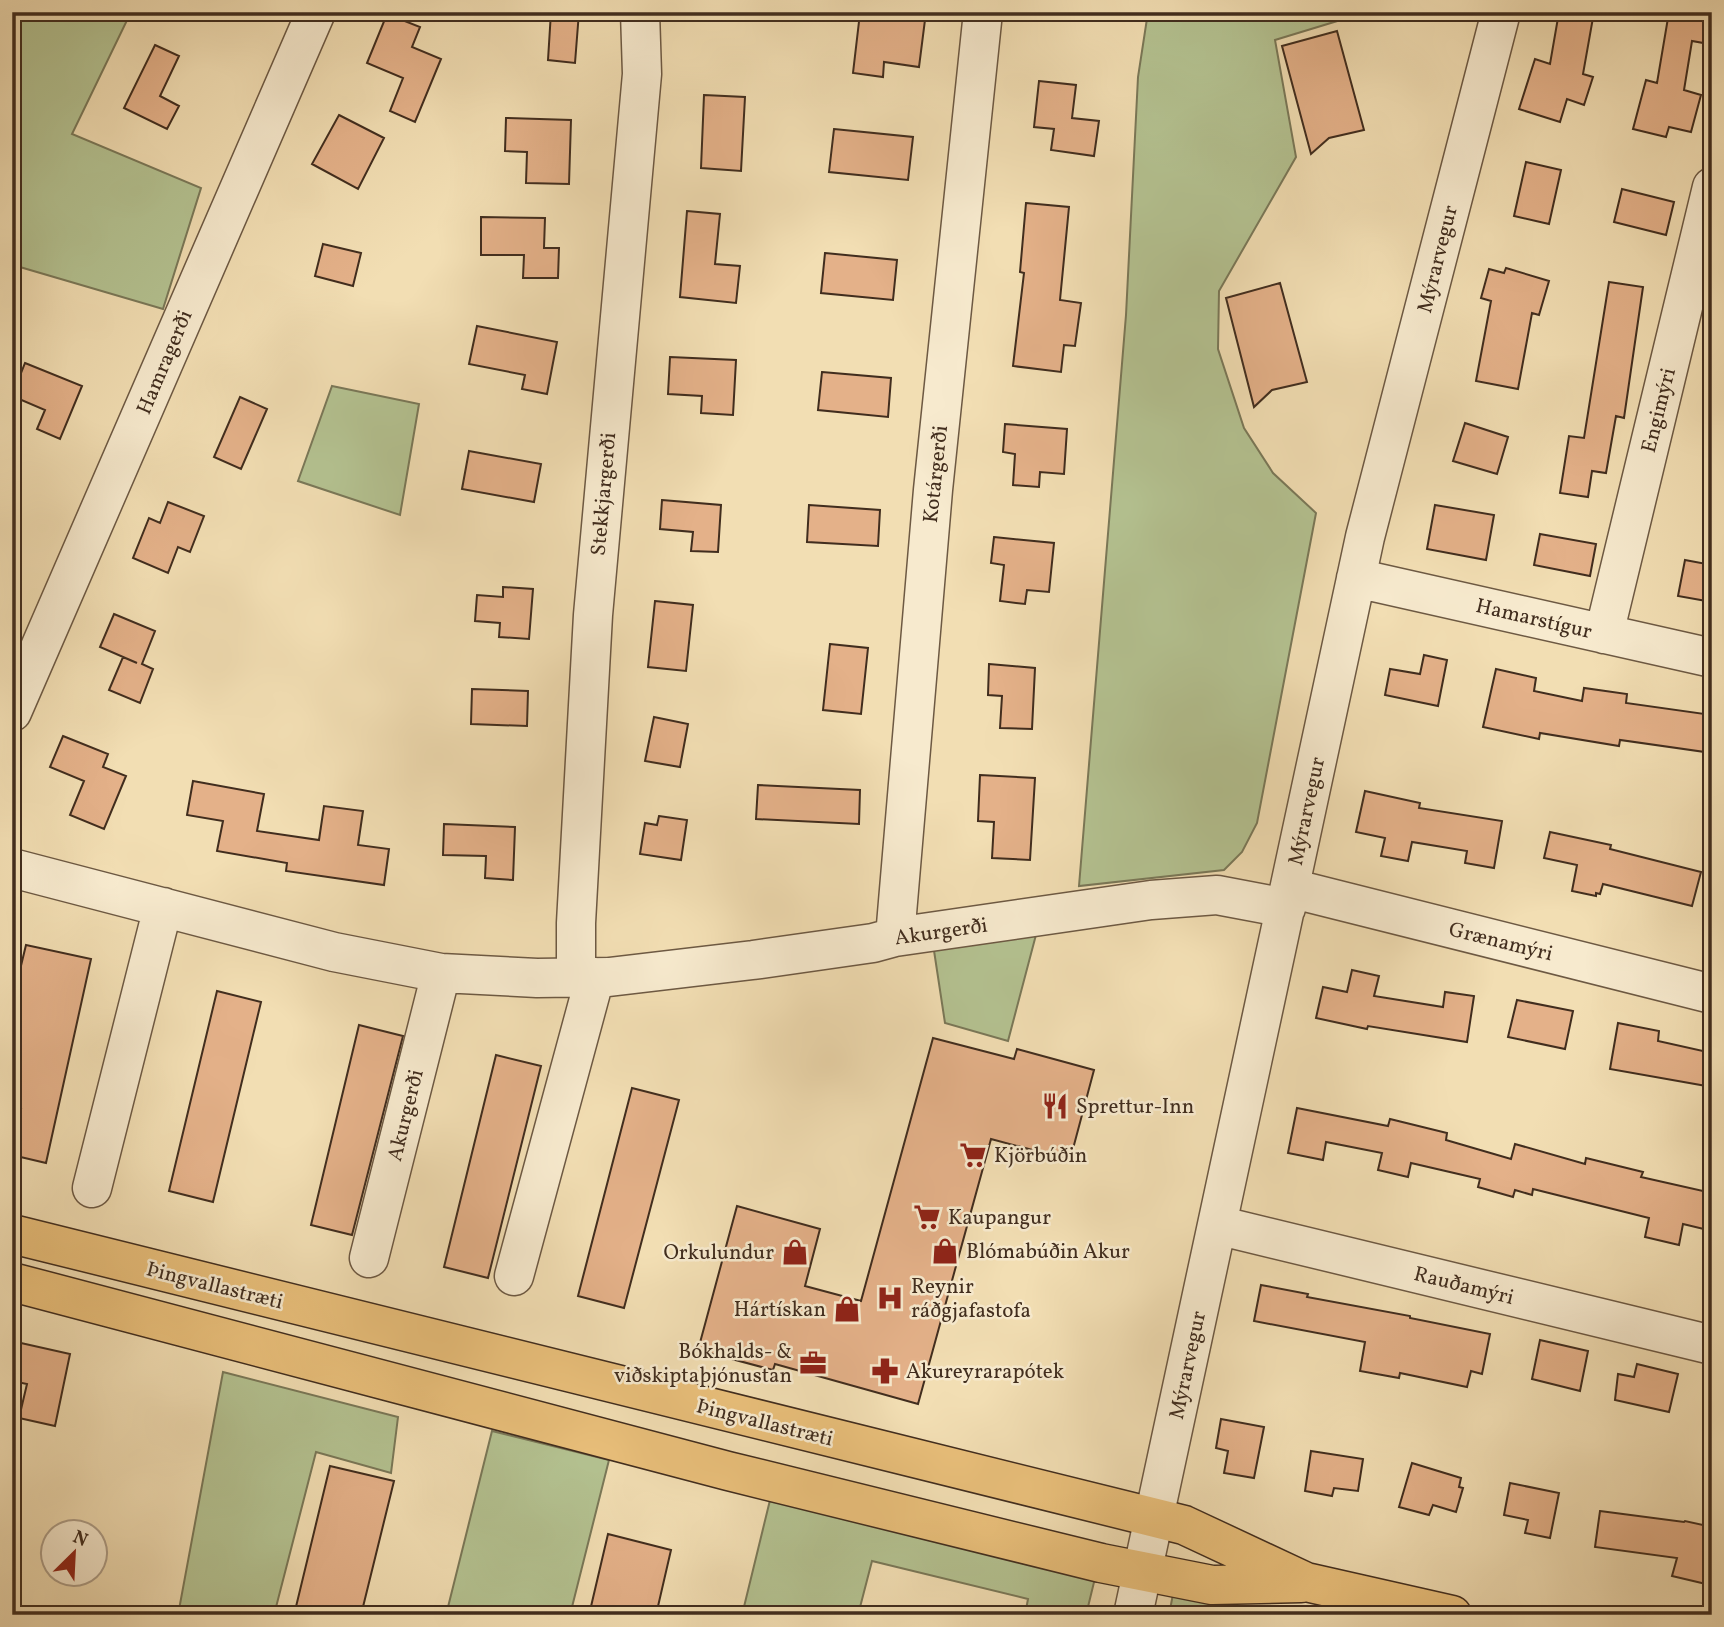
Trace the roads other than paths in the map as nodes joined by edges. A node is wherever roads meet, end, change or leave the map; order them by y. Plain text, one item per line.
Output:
1 (316, 12) edge
2 (640, 12) edge
3 (983, 12) edge
4 (1501, 12) edge
5 (1712, 187) edge
6 (1356, 578) junction
7 (1604, 634) junction
8 (1712, 658) edge
9 (12, 712) edge
10 (12, 868) edge
11 (1288, 898) junction
12 (163, 907) junction
13 (895, 937) junction
14 (441, 973) junction
15 (586, 977) junction
16 (1712, 994) edge
17 (92, 1188) dead end
18 (1217, 1225) junction
19 (12, 1234) edge
20 (369, 1258) dead end
21 (514, 1276) dead end
22 (12, 1282) edge
23 (1712, 1345) edge
24 (1154, 1519) junction
25 (1143, 1571) junction
26 (1306, 1582) junction
27 (1133, 1615) edge
28 (1452, 1615) edge

1 - 9 street, Hamragerði
2 - 15 street, Stekkjargerði
3 - 13 street, Kotárgerði
4 - 6 street, Mýrarvegur
5 - 7 street, Engimýri
6 - 7 street, Hamarstígur
6 - 11 street, Mýrarvegur
7 - 8 street, Hamarstígur
10 - 12 street, Akurgerði
11 - 13 street, Akurgerði
11 - 16 street, Grænamýri
11 - 18 street, Mýrarvegur
12 - 14 street, Akurgerði
12 - 17 street
13 - 15 street, Akurgerði
14 - 15 street, Akurgerði
14 - 20 street, Akurgerði
15 - 21 street
18 - 23 street, Rauðamýri
18 - 24 street, Mýrarvegur
19 - 24 main road, Þingvallastræti
22 - 25 main road, Þingvallastræti
24 - 25 street, Mýrarvegur
24 - 26 main road, Þingvallastræti
25 - 26 main road, Þingvallastræti
25 - 27 street, Mýrarvegur
26 - 28 main road, Þingvallastræti

